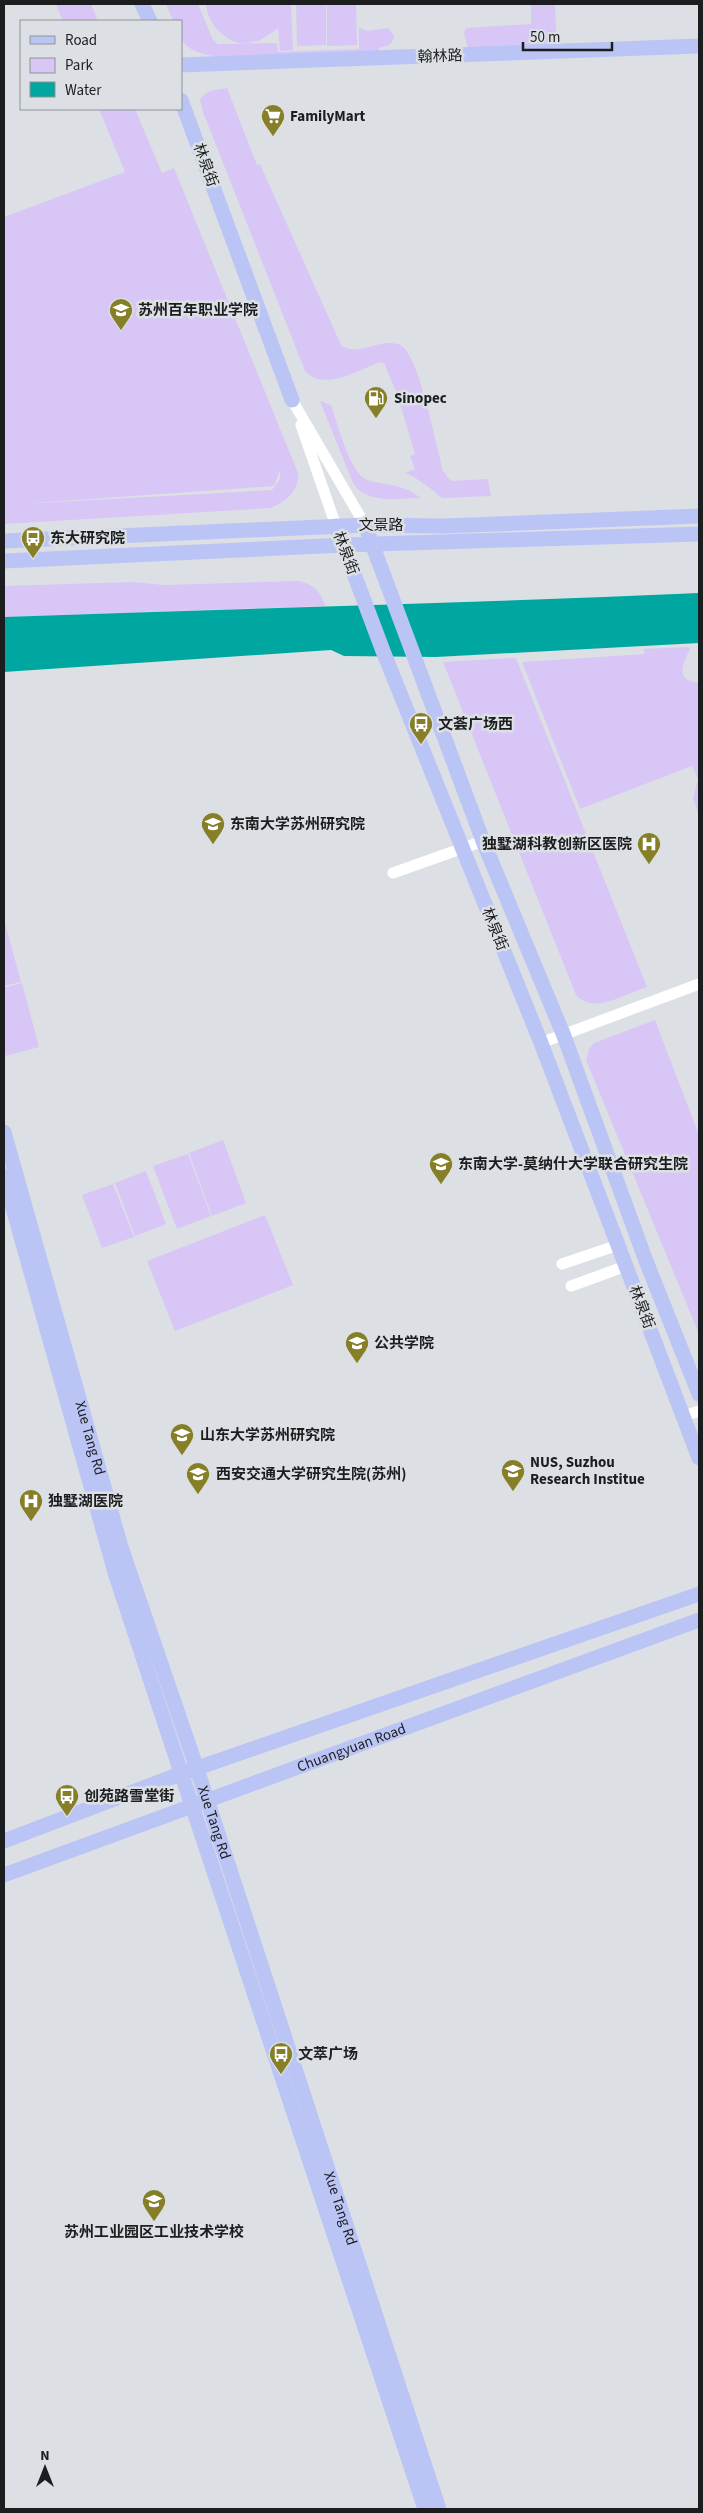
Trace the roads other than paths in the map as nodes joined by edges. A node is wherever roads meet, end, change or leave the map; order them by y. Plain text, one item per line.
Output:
1 (142, 4) edge
2 (150, 20) edge
3 (699, 46) edge
4 (182, 65) edge
5 (182, 103) edge
6 (292, 400) junction
7 (699, 516) edge
8 (365, 525) junction
9 (336, 526) junction
10 (699, 534) edge
11 (4, 541) edge
12 (372, 544) junction
13 (344, 545) junction
14 (4, 561) edge
15 (483, 841) junction
16 (463, 850) junction
17 (393, 873) dead end
18 (699, 984) edge
19 (564, 1036) junction
20 (541, 1043) junction
21 (4, 1132) edge
22 (4, 1176) edge
23 (618, 1245) junction
24 (562, 1264) dead end
25 (626, 1266) junction
26 (571, 1286) dead end
27 (699, 1394) edge
28 (699, 1412) edge
29 (684, 1416) junction
30 (699, 1458) edge
31 (699, 1594) edge
32 (699, 1620) edge
33 (197, 1769) junction
34 (180, 1774) junction
35 (206, 1799) junction
36 (191, 1804) junction
37 (4, 1840) edge
38 (4, 1875) edge
39 (425, 2509) edge
40 (439, 2509) edge

1 - 2 main road
3 - 4 main road, 翰林路
5 - 6 main road, 林泉街
6 - 8 street, 林泉街
6 - 9 street, 林泉街
7 - 8 main road, 文景路
8 - 9 main road, 文景路
8 - 12 main road, 林泉街
9 - 11 main road, 文景路
9 - 13 main road, 林泉街
10 - 12 main road, 文景路
12 - 13 main road, 文景路
12 - 15 main road, 林泉街
13 - 14 main road, 文景路
13 - 16 main road, 林泉街
15 - 16 street
15 - 19 main road, 林泉街
16 - 17 street
16 - 20 main road, 林泉街
18 - 19 street
19 - 20 street
19 - 27 main road, 林泉街
20 - 23 main road, 林泉街
21 - 33 main road, Xue Tang Rd
22 - 34 main road, Xue Tang Rd
23 - 24 street
23 - 25 main road, 林泉街
25 - 26 street
25 - 29 main road, 林泉街
28 - 29 street
29 - 30 main road, 林泉街
31 - 33 main road, Chuangyuan Road
32 - 35 main road, Chuangyuan Road
33 - 34 main road, Chuangyuan Road
33 - 35 main road, Xue Tang Rd
34 - 36 main road, Xue Tang Rd
34 - 37 main road, Chuangyuan Road
35 - 36 main road, Chuangyuan Road
35 - 40 main road, Xue Tang Rd
36 - 38 main road, Chuangyuan Road
36 - 39 main road, Xue Tang Rd

